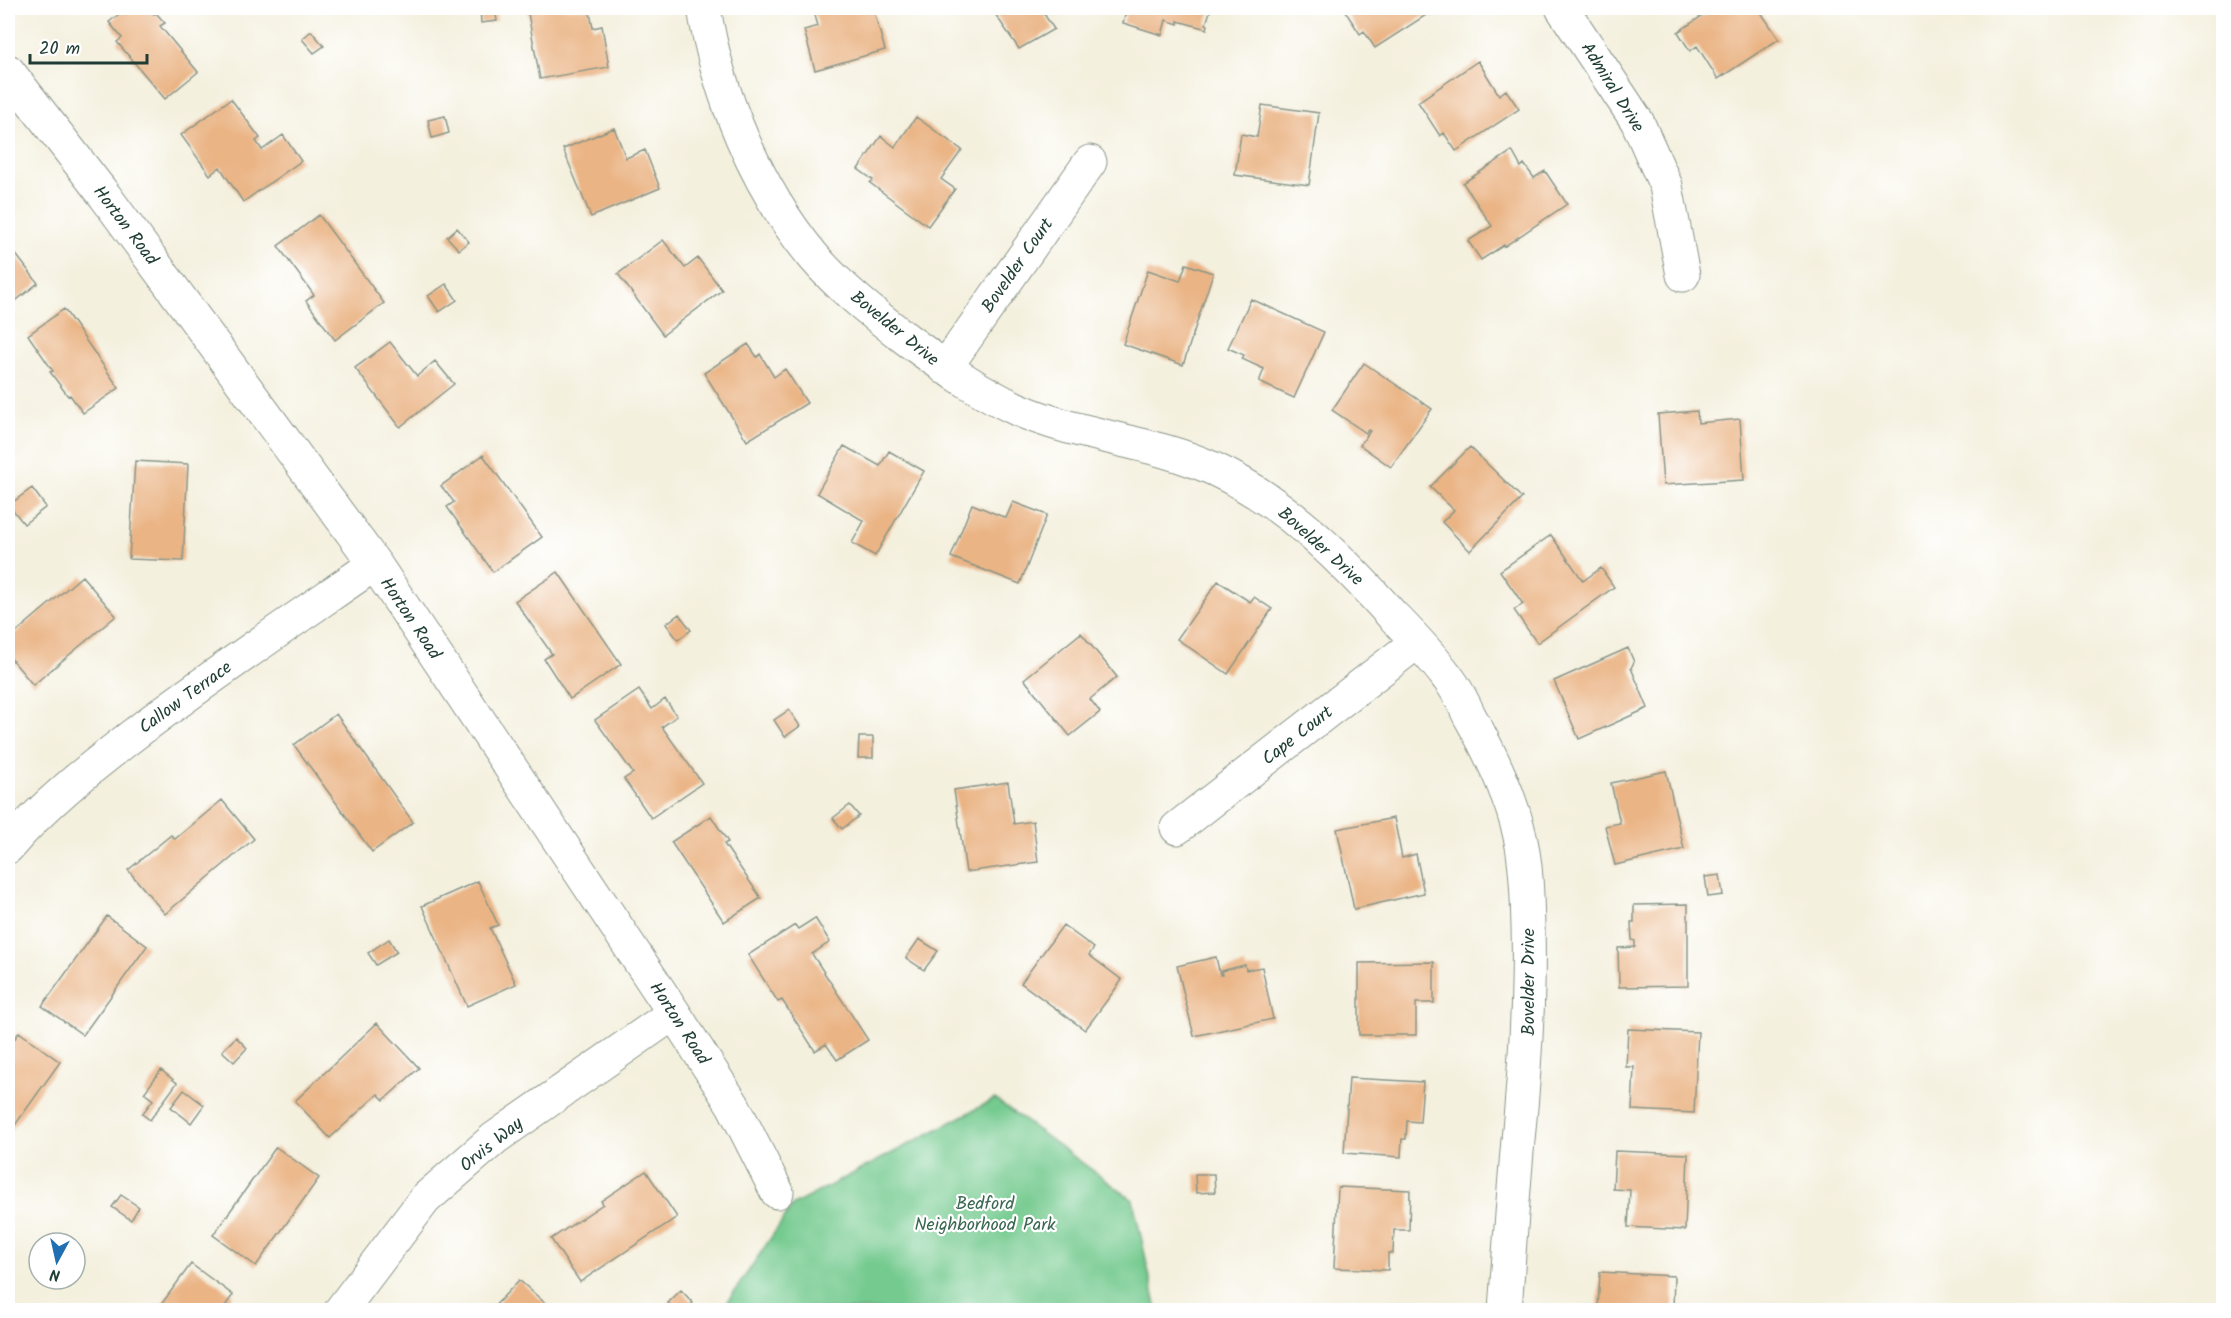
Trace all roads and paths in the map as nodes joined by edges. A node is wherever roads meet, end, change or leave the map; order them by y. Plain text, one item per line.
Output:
1 (704, 8) edge
2 (1562, 8) edge
3 (8, 71) edge
4 (1090, 162) dead end
5 (1683, 275) dead end
6 (945, 368) junction
7 (375, 564) junction
8 (1417, 642) junction
9 (1177, 828) dead end
10 (8, 847) edge
11 (674, 1012) junction
12 (777, 1192) dead end
13 (341, 1311) edge
14 (1505, 1311) edge

1 - 6 street, Bovelder Drive
2 - 5 street, Admiral Drive
3 - 7 street, Horton Road
4 - 6 street, Bovelder Court
6 - 8 street, Bovelder Drive
7 - 10 street, Callow Terrace
7 - 11 street, Horton Road
8 - 9 street, Cape Court
8 - 14 street, Bovelder Drive
11 - 12 street, Horton Road
11 - 13 street, Orvis Way

